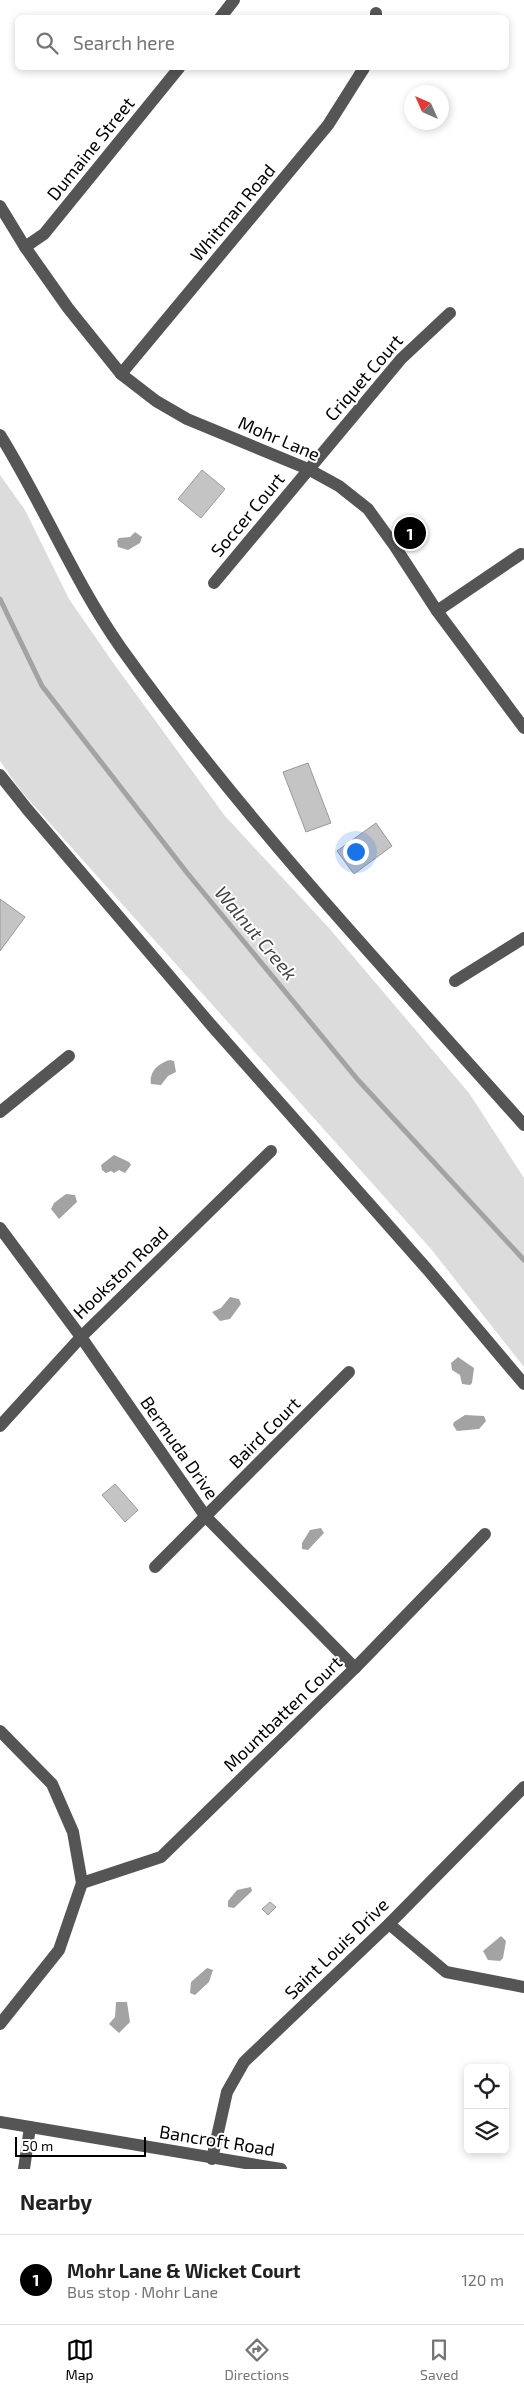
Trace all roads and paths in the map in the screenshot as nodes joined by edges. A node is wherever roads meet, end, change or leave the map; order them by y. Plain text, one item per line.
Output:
1 (234, 0) edge
2 (222, 15) edge
3 (177, 70) edge
4 (363, 70) edge
5 (0, 206) edge
6 (25, 247) junction
7 (450, 313) dead end
8 (121, 374) junction
9 (0, 435) edge
10 (308, 469) junction
11 (521, 554) dead end
12 (214, 583) dead end
13 (437, 611) junction
14 (524, 728) edge
15 (0, 774) edge
16 (524, 938) edge
17 (455, 981) dead end
18 (68, 1056) dead end
19 (0, 1112) edge
20 (524, 1125) edge
21 (271, 1150) dead end
22 (0, 1228) edge
23 (81, 1337) junction
24 (349, 1372) dead end
25 (524, 1384) edge
26 (0, 1426) edge
27 (206, 1518) junction
28 (485, 1534) dead end
29 (155, 1566) dead end
30 (355, 1668) junction
31 (0, 1731) edge
32 (524, 1787) edge
33 (82, 1882) junction
34 (389, 1924) junction
35 (524, 1987) edge
36 (0, 2024) edge
37 (0, 2122) edge
38 (30, 2127) junction
39 (197, 2156) junction
40 (212, 2159) junction
41 (24, 2169) edge
42 (195, 2169) edge
43 (281, 2169) edge

1 - 2 street
3 - 6 street, Dumaine Street
4 - 8 street, Whitman Road
5 - 6 street, Mohr Lane
6 - 8 street, Mohr Lane
7 - 10 street, Criquet Court
8 - 10 street, Mohr Lane
9 - 20 street
10 - 12 street, Soccer Court
10 - 13 street, Mohr Lane
11 - 13 street
13 - 14 street, Mohr Lane
15 - 25 street
16 - 17 street
18 - 19 street
21 - 23 street, Hookston Road
22 - 23 street, Bermuda Drive
23 - 26 street, Hookston Road
23 - 27 street, Bermuda Drive
24 - 27 street, Baird Court
27 - 29 street, Baird Court
27 - 30 street, Bermuda Drive
28 - 30 street, Mountbatten Court
30 - 33 street, Mountbatten Court
31 - 33 street
32 - 34 street, Saint Louis Drive
33 - 36 street
34 - 35 street
34 - 40 street, Saint Louis Drive
37 - 38 street, Bancroft Road
38 - 39 street, Bancroft Road
38 - 41 street
39 - 40 street, Bancroft Road
39 - 42 street
40 - 43 street, Bancroft Road

